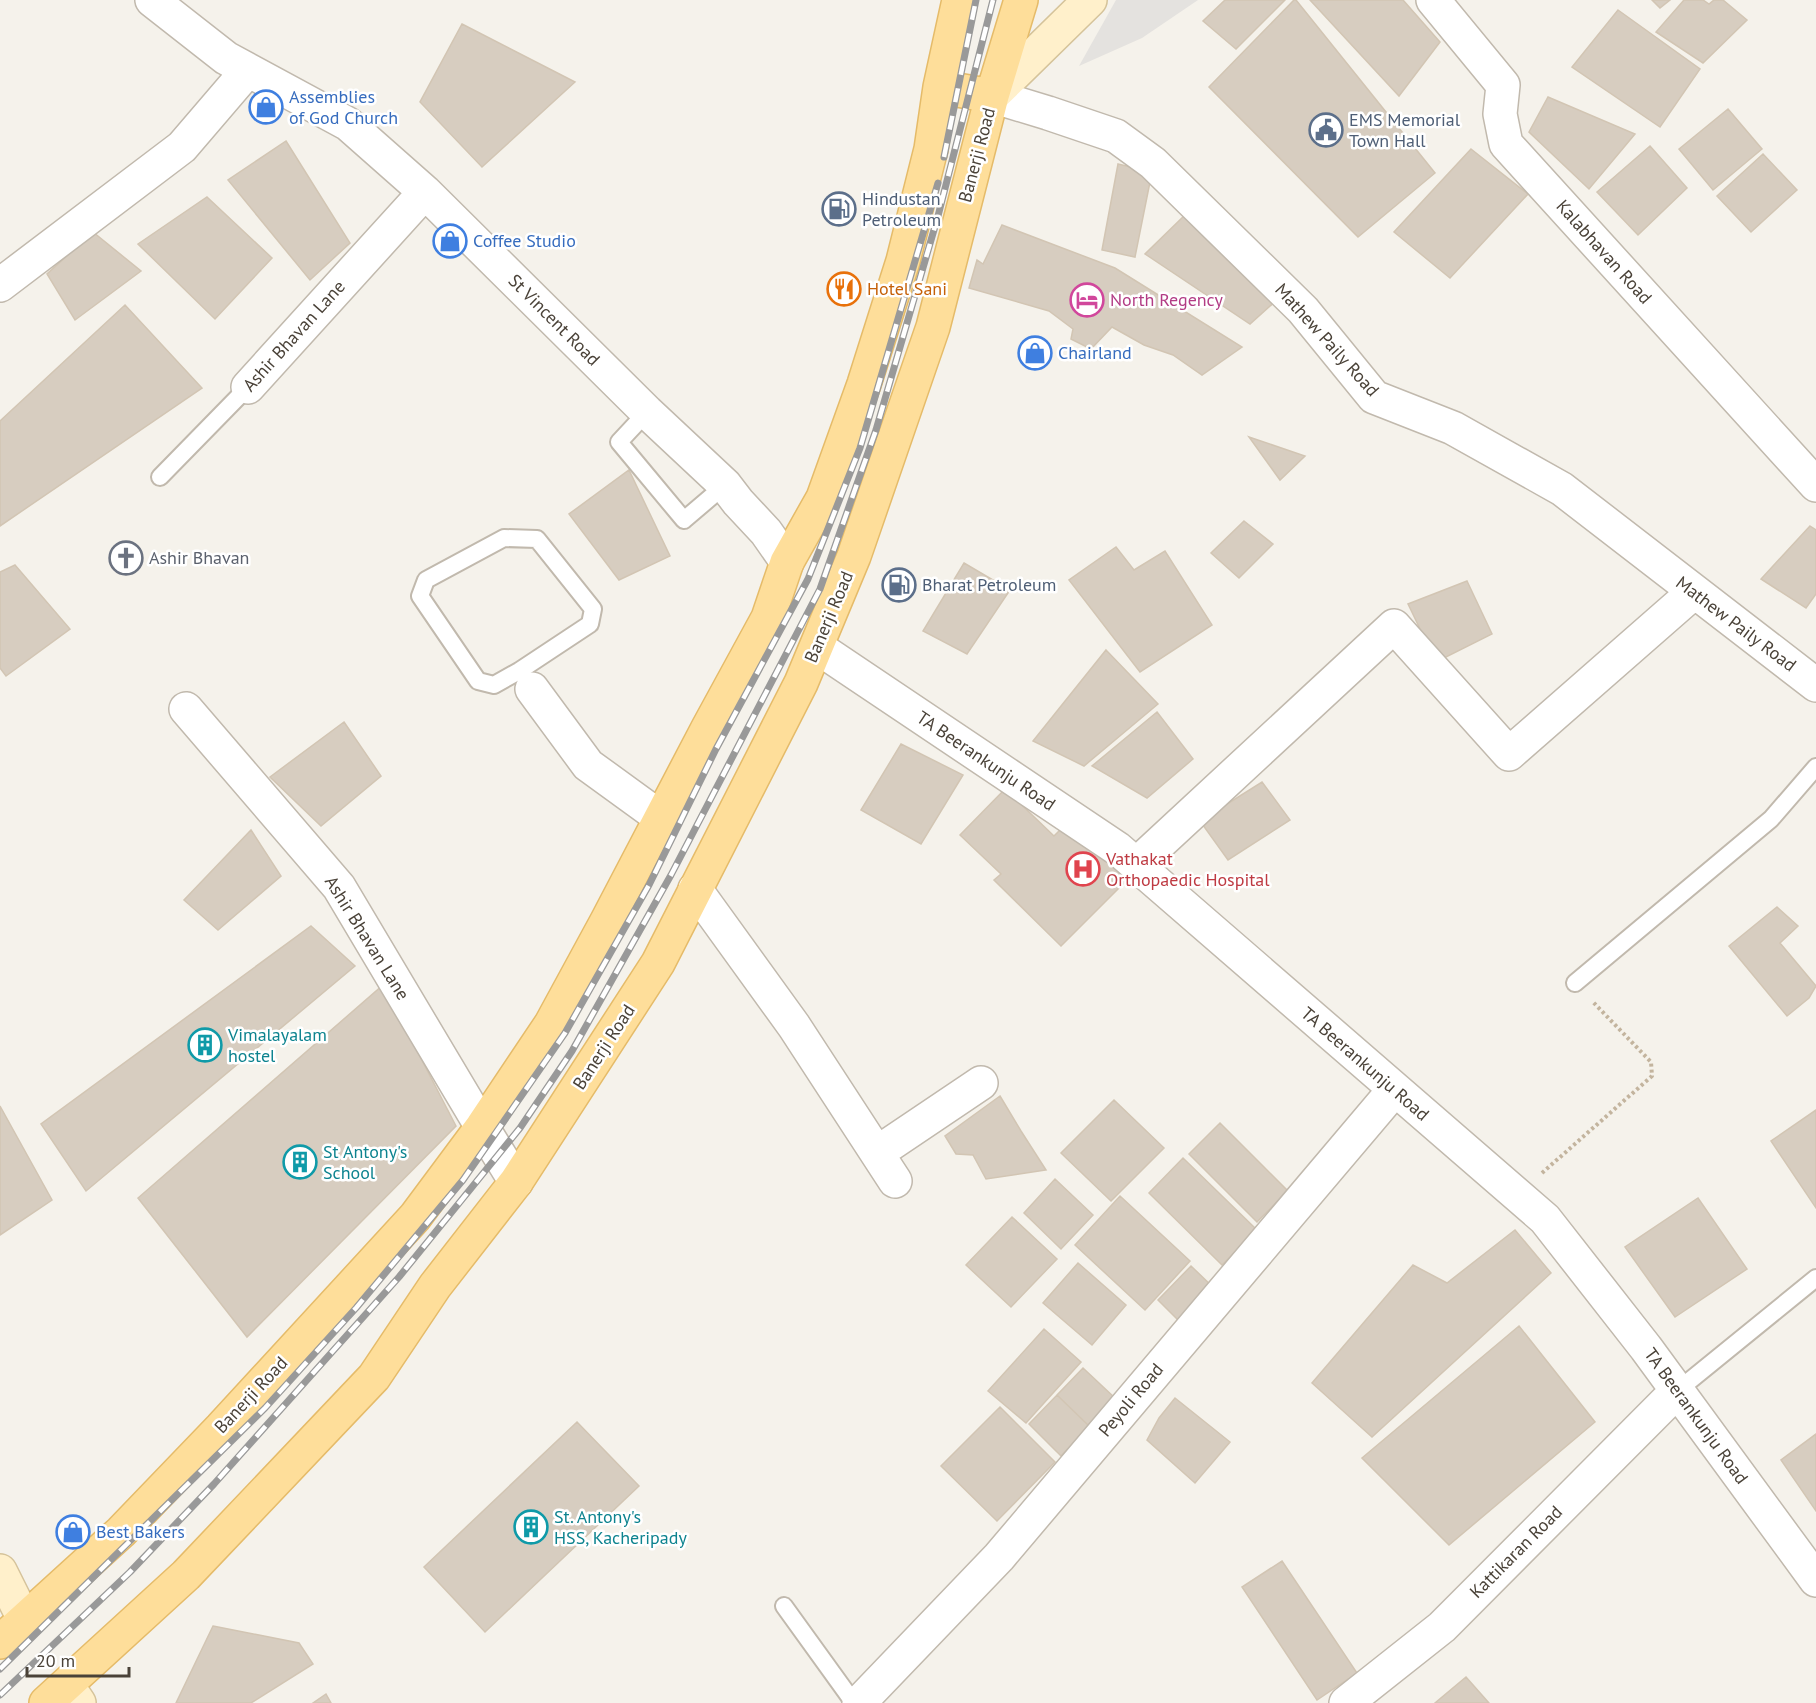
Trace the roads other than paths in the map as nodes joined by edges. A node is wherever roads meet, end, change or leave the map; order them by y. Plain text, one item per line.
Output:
1 (152, 0) edge
2 (959, 0) edge
3 (1021, 0) edge
4 (1090, 0) edge
5 (1433, 0) edge
6 (248, 70) junction
7 (940, 87) junction
8 (992, 96) junction
9 (424, 192) junction
10 (0, 285) edge
11 (248, 387) joint
12 (647, 412) junction
13 (160, 477) dead end
14 (725, 485) junction
15 (1816, 485) edge
16 (787, 562) junction
17 (1694, 592) junction
18 (817, 647) junction
19 (526, 680) junction
20 (1816, 685) edge
21 (186, 710) dead end
22 (1816, 767) edge
23 (661, 818) junction
24 (1136, 865) junction
25 (695, 889) junction
26 (1575, 983) road end
27 (981, 1083) dead end
28 (1395, 1089) junction
29 (482, 1127) junction
30 (877, 1153) junction
31 (895, 1181) dead end
32 (516, 1182) junction
33 (1816, 1278) edge
34 (1677, 1391) junction
35 (0, 1570) edge
36 (1816, 1580) edge
37 (784, 1606) dead end
38 (24, 1619) junction
39 (0, 1642) edge
40 (64, 1697) edge
41 (854, 1703) edge
42 (859, 1703) edge
43 (1346, 1703) edge

1 - 6 street, St Vincent Road
2 - 7 main road, Banerji Road
3 - 8 main road, Banerji Road
4 - 8 street
5 - 15 street, Kalabhavan Road
6 - 9 street, St Vincent Road
6 - 10 street
7 - 8 main road
7 - 16 main road, Banerji Road
8 - 17 street, Mathew Paily Road
8 - 18 main road, Banerji Road
9 - 11 street, Ashir Bhavan Lane
9 - 12 street, St Vincent Road
11 - 13 lane, Ashir Bhavan Lane
12 - 14 street, St Vincent Road
12 - 14 lane
14 - 16 street, St Vincent Road
16 - 23 main road, Banerji Road
17 - 20 street, Mathew Paily Road
17 - 24 street
18 - 24 street, TA Beerankunju Road
18 - 25 main road, Banerji Road
19 - 19 lane
19 - 23 street
21 - 29 street, Ashir Bhavan Lane
22 - 26 lane
23 - 29 main road, Banerji Road
24 - 28 street, TA Beerankunju Road
25 - 30 street
25 - 32 main road, Banerji Road
27 - 30 street
28 - 34 street, TA Beerankunju Road
28 - 42 street, Peyoli Road
29 - 32 street
29 - 38 main road, Banerji Road
30 - 31 street
32 - 40 main road, Banerji Road
33 - 34 lane
34 - 36 street, TA Beerankunju Road
34 - 43 street, Kattikaran Road
35 - 38 street
37 - 41 lane
38 - 39 main road, Banerji Road

